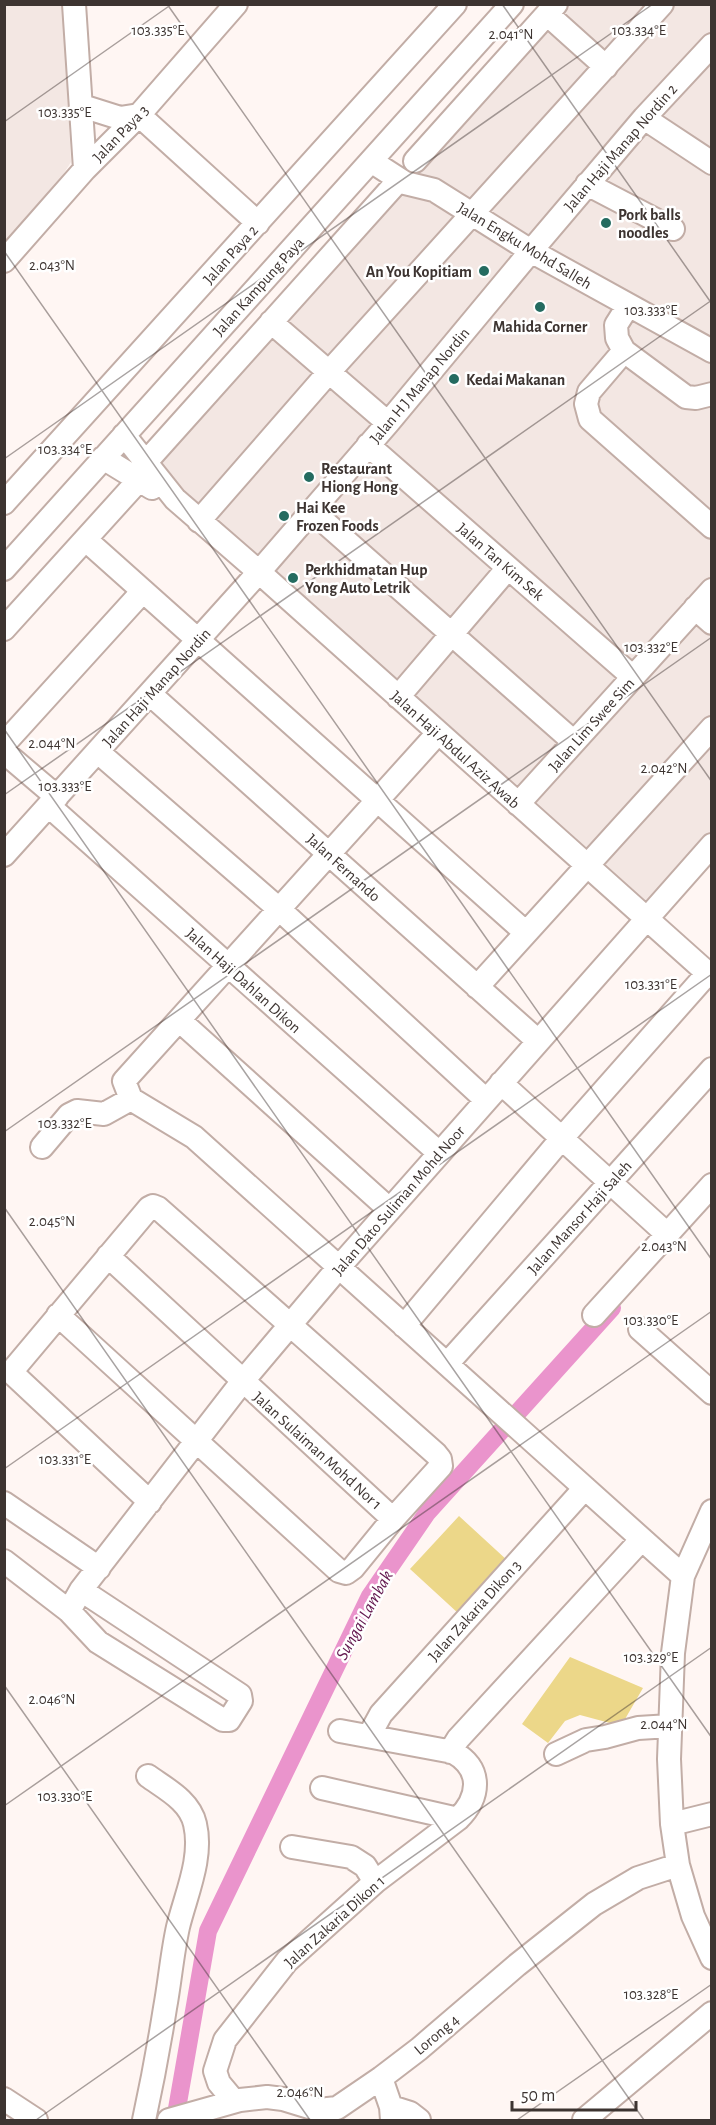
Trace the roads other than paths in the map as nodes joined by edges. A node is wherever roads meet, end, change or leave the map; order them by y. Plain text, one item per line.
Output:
1 (74, 4) edge
2 (236, 4) edge
3 (455, 4) edge
4 (512, 4) edge
5 (662, 4) edge
6 (552, 9) edge
7 (711, 45) edge
8 (606, 67) junction
9 (82, 106) junction
10 (139, 115) junction
11 (644, 118) junction
12 (391, 139) junction
13 (371, 161) junction
14 (415, 161) junction
15 (711, 163) edge
16 (85, 169) junction
17 (399, 180) junction
18 (587, 184) junction
19 (434, 190) junction
20 (472, 214) junction
21 (258, 223) junction
22 (673, 229) dead end
23 (531, 250) junction
24 (4, 261) edge
25 (628, 306) junction
26 (271, 322) junction
27 (624, 351) junction
28 (711, 351) edge
29 (329, 372) junction
30 (711, 394) edge
31 (388, 423) junction
32 (124, 435) junction
33 (368, 445) junction
34 (103, 458) junction
35 (143, 471) junction
36 (4, 503) edge
37 (312, 511) junction
38 (200, 521) junction
39 (711, 527) edge
40 (86, 540) junction
41 (508, 568) junction
42 (4, 569) edge
43 (259, 572) junction
44 (711, 590) edge
45 (143, 591) junction
46 (703, 615) edge
47 (4, 629) edge
48 (452, 634) junction
49 (198, 640) junction
50 (633, 677) junction
51 (150, 694) junction
52 (398, 697) junction
53 (711, 728) edge
54 (438, 733) junction
55 (574, 742) junction
56 (4, 744) edge
57 (4, 752) edge
58 (98, 752) junction
59 (378, 800) junction
60 (53, 802) junction
61 (518, 804) junction
62 (711, 845) edge
63 (329, 854) junction
64 (4, 855) edge
65 (586, 865) junction
66 (279, 909) junction
67 (646, 919) junction
68 (525, 932) junction
69 (228, 966) junction
70 (709, 976) edge
71 (477, 987) junction
72 (179, 1020) junction
73 (538, 1041) junction
74 (711, 1069) edge
75 (501, 1083) junction
76 (127, 1090) junction
77 (486, 1100) junction
78 (562, 1138) junction
79 (42, 1147) dead end
80 (439, 1153) junction
81 (610, 1182) junction
82 (711, 1185) edge
83 (389, 1209) junction
84 (668, 1235) junction
85 (108, 1256) junction
86 (339, 1267) junction
87 (58, 1315) junction
88 (594, 1315) dead end
89 (290, 1325) junction
90 (404, 1326) junction
91 (640, 1329) dead end
92 (447, 1364) junction
93 (242, 1382) junction
94 (711, 1393) edge
95 (197, 1441) junction
96 (585, 1488) junction
97 (150, 1502) junction
98 (4, 1503) edge
99 (711, 1511) edge
100 (393, 1519) junction
101 (642, 1539) junction
102 (4, 1562) edge
103 (99, 1568) junction
104 (683, 1576) junction
105 (81, 1590) junction
106 (69, 1611) junction
107 (670, 1726) junction
108 (340, 1731) dead end
109 (369, 1737) junction
110 (556, 1754) dead end
111 (457, 1755) junction
112 (148, 1776) dead end
113 (322, 1788) dead end
114 (711, 1814) edge
115 (458, 1819) junction
116 (672, 1824) junction
117 (292, 1847) dead end
118 (678, 1865) junction
119 (375, 1882) junction
120 (711, 1958) edge
121 (711, 2013) edge
122 (381, 2078) junction
123 (4, 2099) edge
124 (234, 2101) junction
125 (392, 2114) edge
126 (36, 2121) edge
127 (144, 2121) edge
128 (169, 2121) edge
129 (419, 2121) edge
130 (584, 2121) edge

1 - 9 street
2 - 10 street, Jalan Paya 3
3 - 21 street, Jalan Paya 2
4 - 12 street, Jalan Kampung Paya
5 - 8 street
6 - 8 street
6 - 14 street
7 - 11 street, Jalan Haji Manap Nordin 2
8 - 20 street
9 - 10 street
9 - 16 street
10 - 16 street, Jalan Paya 3
10 - 21 street
11 - 15 street
11 - 18 street, Jalan Haji Manap Nordin 2
12 - 13 street, Jalan Kampung Paya
12 - 14 street, Jalan Engku Mohd Salleh
13 - 17 street, Jalan Engku Mohd Salleh
13 - 32 street, Jalan Kampung Paya
14 - 19 street, Jalan Engku Mohd Salleh
16 - 24 street, Jalan Paya 3
17 - 19 street, Jalan Engku Mohd Salleh
17 - 26 street
18 - 22 street
18 - 23 street, Jalan Haji Manap Nordin 2
19 - 20 street, Jalan Engku Mohd Salleh
20 - 23 street, Jalan Engku Mohd Salleh
20 - 29 street
21 - 36 street, Jalan Paya 2
23 - 25 street, Jalan Engku Mohd Salleh
23 - 31 street, Jalan H J Manap Nordin
25 - 27 street
25 - 28 street, Jalan Engku Mohd Salleh
26 - 29 street
26 - 35 street
27 - 30 street
27 - 39 street
29 - 31 street
29 - 38 street
31 - 33 street, Jalan H J Manap Nordin
32 - 34 street, Jalan Kampung Paya
32 - 35 street
33 - 37 street, Jalan H J Manap Nordin
33 - 41 street, Jalan Tan Kim Sek
34 - 35 street, Jalan Haji Abdul Aziz Awab
34 - 42 street, Jalan Kampung Paya
35 - 38 street, Jalan Haji Abdul Aziz Awab
35 - 40 street
37 - 43 street, Jalan H J Manap Nordin
37 - 48 street
38 - 43 street, Jalan Haji Abdul Aziz Awab
40 - 45 street
40 - 47 street
41 - 48 street
41 - 50 street, Jalan Tan Kim Sek
43 - 49 street, Jalan Haji Manap Nordin
43 - 52 street, Jalan Haji Abdul Aziz Awab
44 - 46 street, Jalan Lim Swee Sim
45 - 49 street
45 - 56 street
46 - 50 street, Jalan Lim Swee Sim
48 - 52 street
48 - 55 street
49 - 51 street, Jalan Haji Manap Nordin
49 - 59 street
50 - 55 street, Jalan Lim Swee Sim
51 - 58 street, Jalan Haji Manap Nordin
51 - 63 street, Jalan Fernando
52 - 54 street, Jalan Haji Abdul Aziz Awab
53 - 65 street
54 - 59 street
54 - 61 street, Jalan Haji Abdul Aziz Awab
55 - 61 street, Jalan Lim Swee Sim
57 - 60 street, Jalan Haji Dahlan Dikon
58 - 60 street, Jalan Haji Manap Nordin
58 - 66 street
59 - 63 street
59 - 68 street
60 - 64 street, Jalan Haji Manap Nordin
60 - 69 street, Jalan Haji Dahlan Dikon
61 - 65 street, Jalan Haji Abdul Aziz Awab
62 - 67 street, Jalan Dato Suliman Mohd Noor
63 - 66 street
63 - 71 street, Jalan Fernando
65 - 67 street, Jalan Haji Abdul Aziz Awab
65 - 68 street
66 - 69 street
66 - 77 street
67 - 70 street, Jalan Haji Abdul Aziz Awab
67 - 73 street, Jalan Dato Suliman Mohd Noor
68 - 71 street
69 - 72 street
69 - 80 street, Jalan Haji Dahlan Dikon
70 - 78 street
71 - 73 street, Jalan Fernando
72 - 76 street
72 - 83 street
73 - 75 street, Jalan Dato Suliman Mohd Noor
74 - 81 street, Jalan Mansor Haji Saleh
75 - 77 street, Jalan Dato Suliman Mohd Noor
75 - 78 street
76 - 79 street
76 - 86 street
77 - 80 street, Jalan Dato Suliman Mohd Noor
78 - 81 street
78 - 90 street
80 - 83 street, Jalan Dato Suliman Mohd Noor
81 - 84 street
81 - 92 street, Jalan Mansor Haji Saleh
82 - 84 street
83 - 86 street, Jalan Dato Suliman Mohd Noor
84 - 88 street
85 - 87 street
85 - 89 street
85 - 93 street, Jalan Sulaiman Mohd Nor 1
86 - 89 street, Jalan Dato Suliman Mohd Noor
86 - 90 street
87 - 95 street
87 - 97 street
89 - 93 street, Jalan Dato Suliman Mohd Noor
89 - 100 street
90 - 92 street
91 - 94 street
92 - 96 street
93 - 95 street, Jalan Dato Suliman Mohd Noor
93 - 100 street, Jalan Sulaiman Mohd Nor 1
95 - 97 street, Jalan Dato Suliman Mohd Noor
95 - 100 street
96 - 101 street
96 - 109 street, Jalan Zakaria Dikon 3
97 - 103 street, Jalan Dato Suliman Mohd Noor
98 - 103 street
99 - 104 street
101 - 104 street
101 - 111 street
102 - 106 street
103 - 105 street, Jalan Dato Suliman Mohd Noor
104 - 107 street
105 - 106 street, Jalan Dato Suliman Mohd Noor
105 - 106 street
107 - 110 street
107 - 116 street
108 - 109 street
109 - 111 street
111 - 115 street, Jalan Zakaria Dikon 1
112 - 127 street
113 - 115 street
114 - 116 street
115 - 119 street, Jalan Zakaria Dikon 1
116 - 118 street
117 - 119 street
118 - 120 street
118 - 122 street, Lorong 4
119 - 124 street, Jalan Zakaria Dikon 1
121 - 130 street
122 - 124 street, Lorong 4
122 - 125 street
123 - 126 street
124 - 128 street, Lorong 4
125 - 129 street

